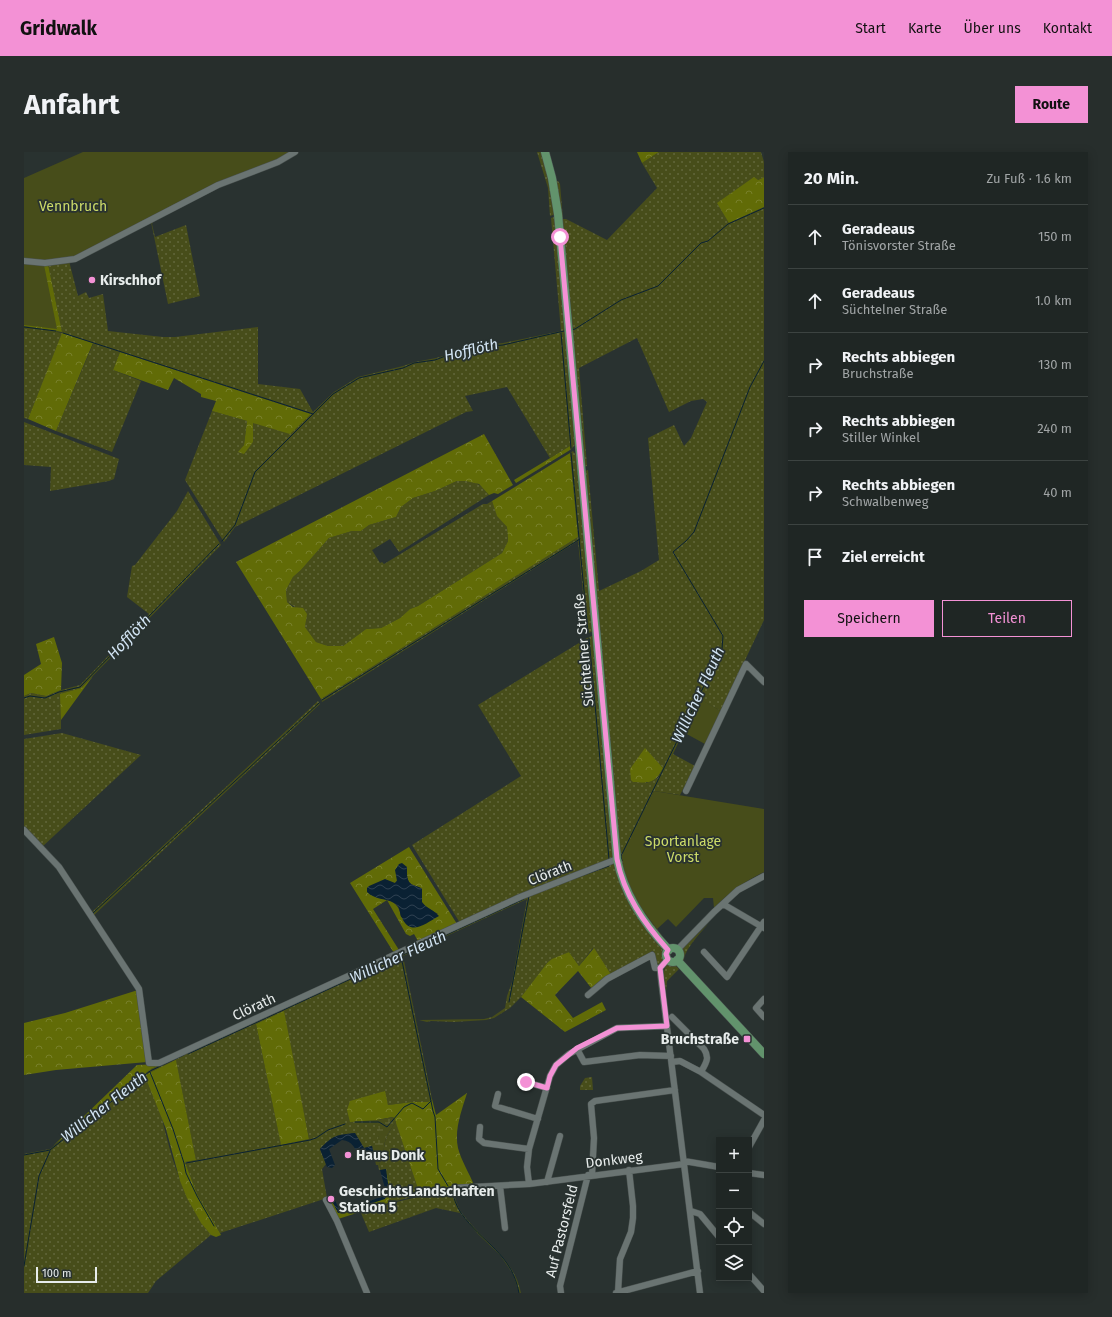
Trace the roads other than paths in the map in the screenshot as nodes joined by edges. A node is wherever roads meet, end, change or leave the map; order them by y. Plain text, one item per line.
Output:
1 (295, 152) edge
2 (545, 152) edge
3 (24, 261) edge
4 (764, 682) edge
5 (686, 791) dead end
6 (24, 830) edge
7 (617, 859) junction
8 (764, 876) edge
9 (723, 904) junction
10 (763, 925) edge
11 (668, 950) junction
12 (677, 950) junction
13 (704, 952) dead end
14 (668, 959) junction
15 (677, 960) junction
16 (660, 968) junction
17 (588, 995) dead end
18 (764, 999) edge
19 (672, 1017) dead end
20 (764, 1017) edge
21 (667, 1026) junction
22 (577, 1048) junction
23 (764, 1054) edge
24 (672, 1059) junction
25 (701, 1072) junction
26 (527, 1076) dead end
27 (547, 1088) junction
28 (675, 1090) junction
29 (498, 1094) dead end
30 (764, 1115) edge
31 (538, 1119) junction
32 (764, 1120) edge
33 (480, 1127) dead end
34 (560, 1136) dead end
35 (752, 1142) edge
36 (529, 1149) junction
37 (684, 1162) junction
38 (716, 1167) edge
39 (629, 1170) junction
40 (752, 1173) edge
41 (590, 1175) junction
42 (764, 1175) edge
43 (547, 1182) junction
44 (529, 1184) junction
45 (500, 1186) junction
46 (454, 1188) dead end
47 (326, 1200) dead end
48 (691, 1211) junction
49 (752, 1214) edge
50 (764, 1224) edge
51 (504, 1228) dead end
52 (716, 1233) edge
53 (698, 1271) junction
54 (752, 1278) edge
55 (764, 1292) edge
56 (367, 1293) edge
57 (561, 1293) edge
58 (617, 1293) edge
59 (700, 1293) edge

1 - 3 street
2 - 7 main road, Süchtelner Straße
4 - 5 street
6 - 7 street, Clörath
7 - 11 main road, Süchtelner Straße
8 - 9 street
9 - 10 street
9 - 12 street
10 - 13 street
11 - 12 main road
11 - 14 main road
12 - 15 main road
14 - 15 main road
14 - 16 street
15 - 23 main road
16 - 17 street
16 - 21 street
18 - 20 street
19 - 25 street
21 - 22 street
21 - 24 street
22 - 24 street
22 - 27 street
24 - 25 street
24 - 28 street
25 - 30 street
26 - 27 street
27 - 31 street
28 - 37 street
28 - 41 street, Auf Pastorsfeld
29 - 31 street
31 - 36 street
32 - 35 street
33 - 36 street
34 - 43 street
36 - 44 street
37 - 38 street, Donkweg
37 - 39 street, Donkweg
37 - 48 street
39 - 41 street, Donkweg
39 - 58 street
40 - 42 street
41 - 43 street, Donkweg
41 - 57 street, Auf Pastorsfeld
43 - 44 street, Donkweg
44 - 45 street, Donkweg
45 - 46 street, Donkweg
45 - 51 street
47 - 56 street
48 - 52 street
48 - 53 street
49 - 50 street
53 - 58 street
53 - 59 street
54 - 55 street

